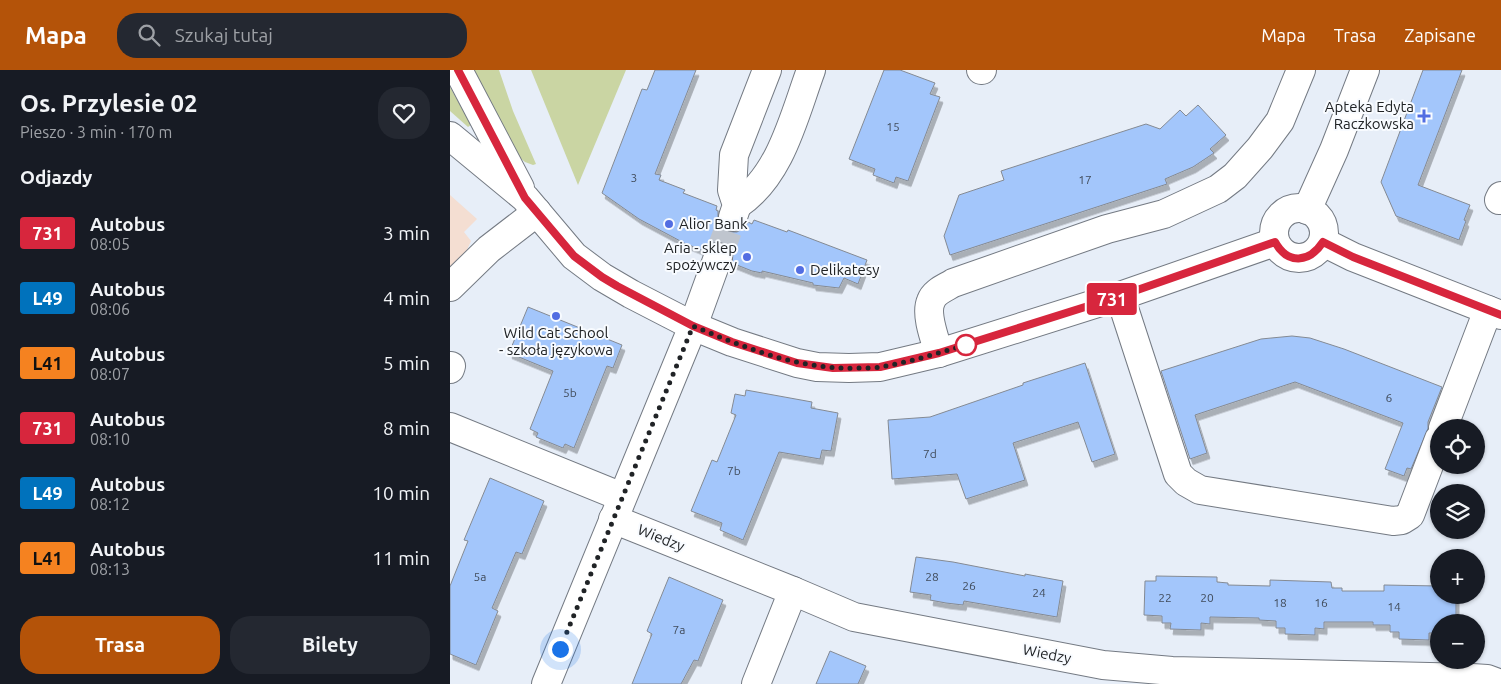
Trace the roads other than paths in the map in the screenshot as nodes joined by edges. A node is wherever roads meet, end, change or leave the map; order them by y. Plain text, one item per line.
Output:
1 (458, 70) edge
2 (767, 70) edge
3 (811, 70) edge
4 (1301, 70) edge
5 (1365, 70) edge
6 (450, 136) edge
7 (531, 205) junction
8 (1307, 210) junction
9 (1275, 242) junction
10 (1323, 242) junction
11 (718, 257) tunnel mouth
12 (450, 286) edge
13 (1120, 296) junction
14 (1494, 313) edge
15 (693, 326) junction
16 (939, 353) junction
17 (1447, 419) edge
18 (450, 427) edge
19 (1430, 463) edge
20 (618, 508) junction
21 (793, 591) junction
22 (546, 684) edge
23 (756, 684) edge
24 (1501, 684) edge

1 - 7 street
2 - 3 street
4 - 16 street
5 - 8 street
6 - 7 street
7 - 12 street
7 - 15 street
8 - 9 street
8 - 10 street
9 - 10 street
9 - 13 street
10 - 14 street
11 - 15 street
13 - 16 street
13 - 19 street
14 - 17 street
15 - 16 street
15 - 20 street
18 - 20 street, Wiedzy
20 - 21 street, Wiedzy
20 - 22 street
21 - 23 street
21 - 24 street, Wiedzy

